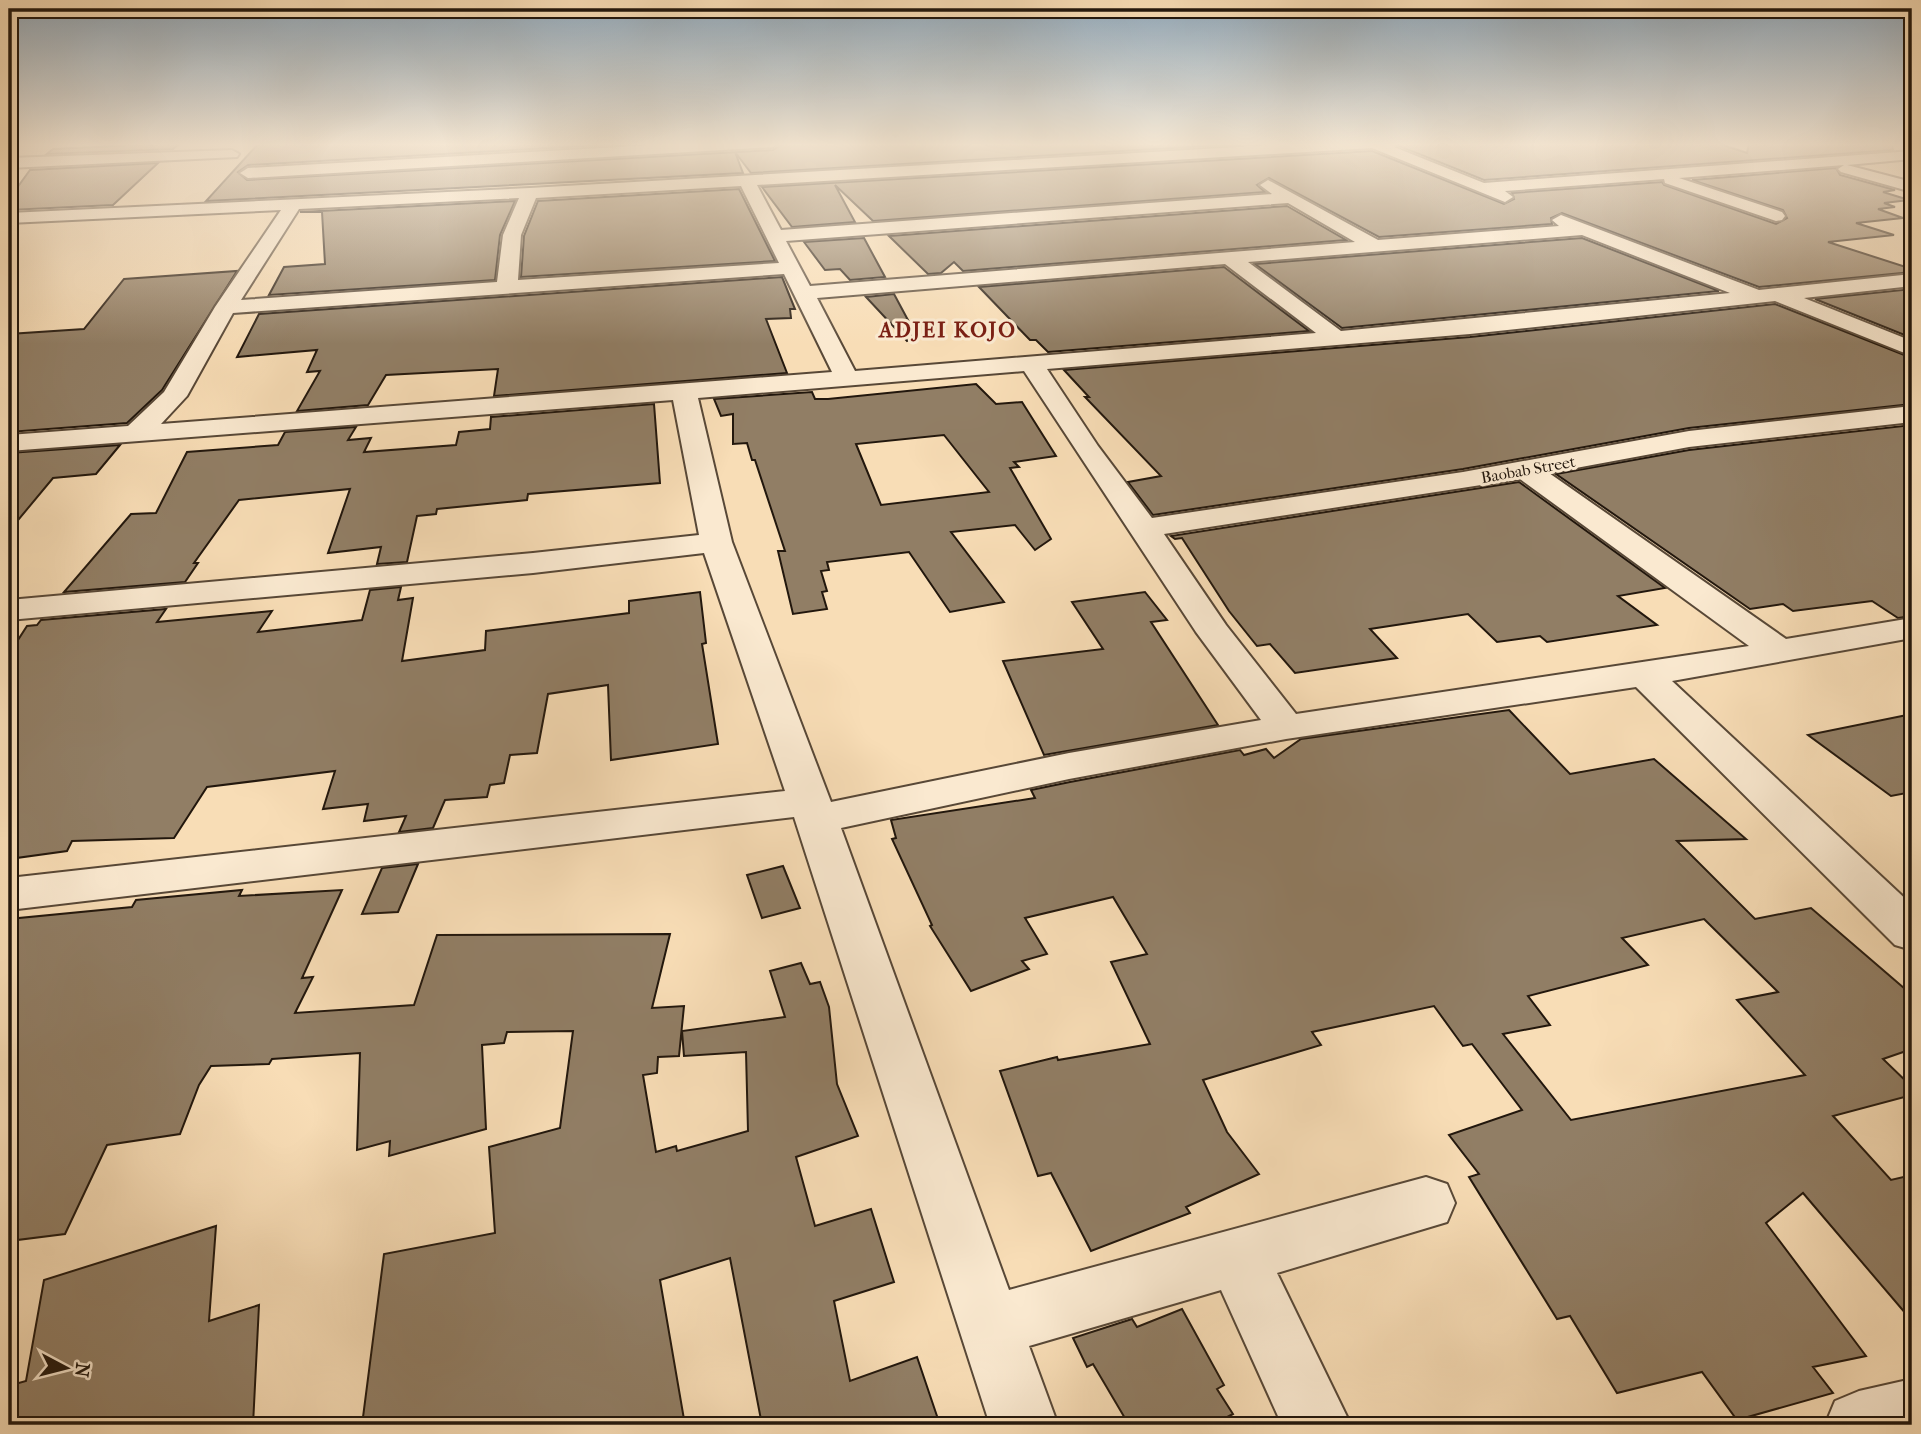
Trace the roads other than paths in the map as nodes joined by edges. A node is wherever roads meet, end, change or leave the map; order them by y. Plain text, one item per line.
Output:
1 (117, 210) edge
2 (289, 210) edge
3 (523, 210) edge
4 (762, 210) edge
5 (1130, 210) edge
6 (1313, 210) edge
7 (1759, 210) edge
8 (1549, 215) dead end
9 (1776, 216) dead end
10 (9, 218) edge
11 (1583, 229) junction
12 (775, 236) junction
13 (1373, 245) junction
14 (1232, 260) junction
15 (790, 268) junction
16 (1912, 280) edge
17 (507, 287) junction
18 (804, 293) junction
19 (1768, 296) junction
20 (226, 307) junction
21 (1338, 339) junction
22 (1912, 349) edge
23 (1031, 363) junction
24 (847, 379) junction
25 (684, 392) junction
26 (1912, 414) edge
27 (134, 435) junction
28 (9, 443) edge
29 (1524, 469) junction
30 (1144, 528) junction
31 (716, 542) junction
32 (9, 610) edge
33 (1912, 628) edge
34 (1778, 650) junction
35 (1644, 675) junction
36 (1286, 727) junction
37 (813, 810) junction
38 (9, 894) edge
39 (1912, 933) edge
40 (1426, 1203) dead end
41 (1236, 1256) junction
42 (990, 1326) junction
43 (1912, 1413) edge
44 (1024, 1425) edge
45 (1317, 1425) edge
46 (1859, 1425) edge

1 - 10 street
2 - 20 street
3 - 17 street
4 - 12 street
5 - 12 street
6 - 13 street
7 - 9 street
8 - 11 street
11 - 13 street
11 - 19 street
12 - 15 street
13 - 14 street
14 - 18 street
14 - 21 street
15 - 17 street
15 - 18 street
16 - 19 street
17 - 20 street
18 - 24 street
19 - 21 street
19 - 22 street
20 - 27 street
21 - 23 street
23 - 24 street
23 - 30 street
24 - 25 street
25 - 27 street
25 - 31 street
26 - 29 street, Baobab Street
27 - 28 street
29 - 30 street, Baobab Street
29 - 34 street
30 - 36 street
31 - 32 street
31 - 37 street
33 - 34 street
34 - 35 street
35 - 36 street
35 - 39 street
36 - 37 street
37 - 38 street
37 - 42 street
40 - 41 street
41 - 42 street
41 - 45 street
42 - 44 street
43 - 46 street

